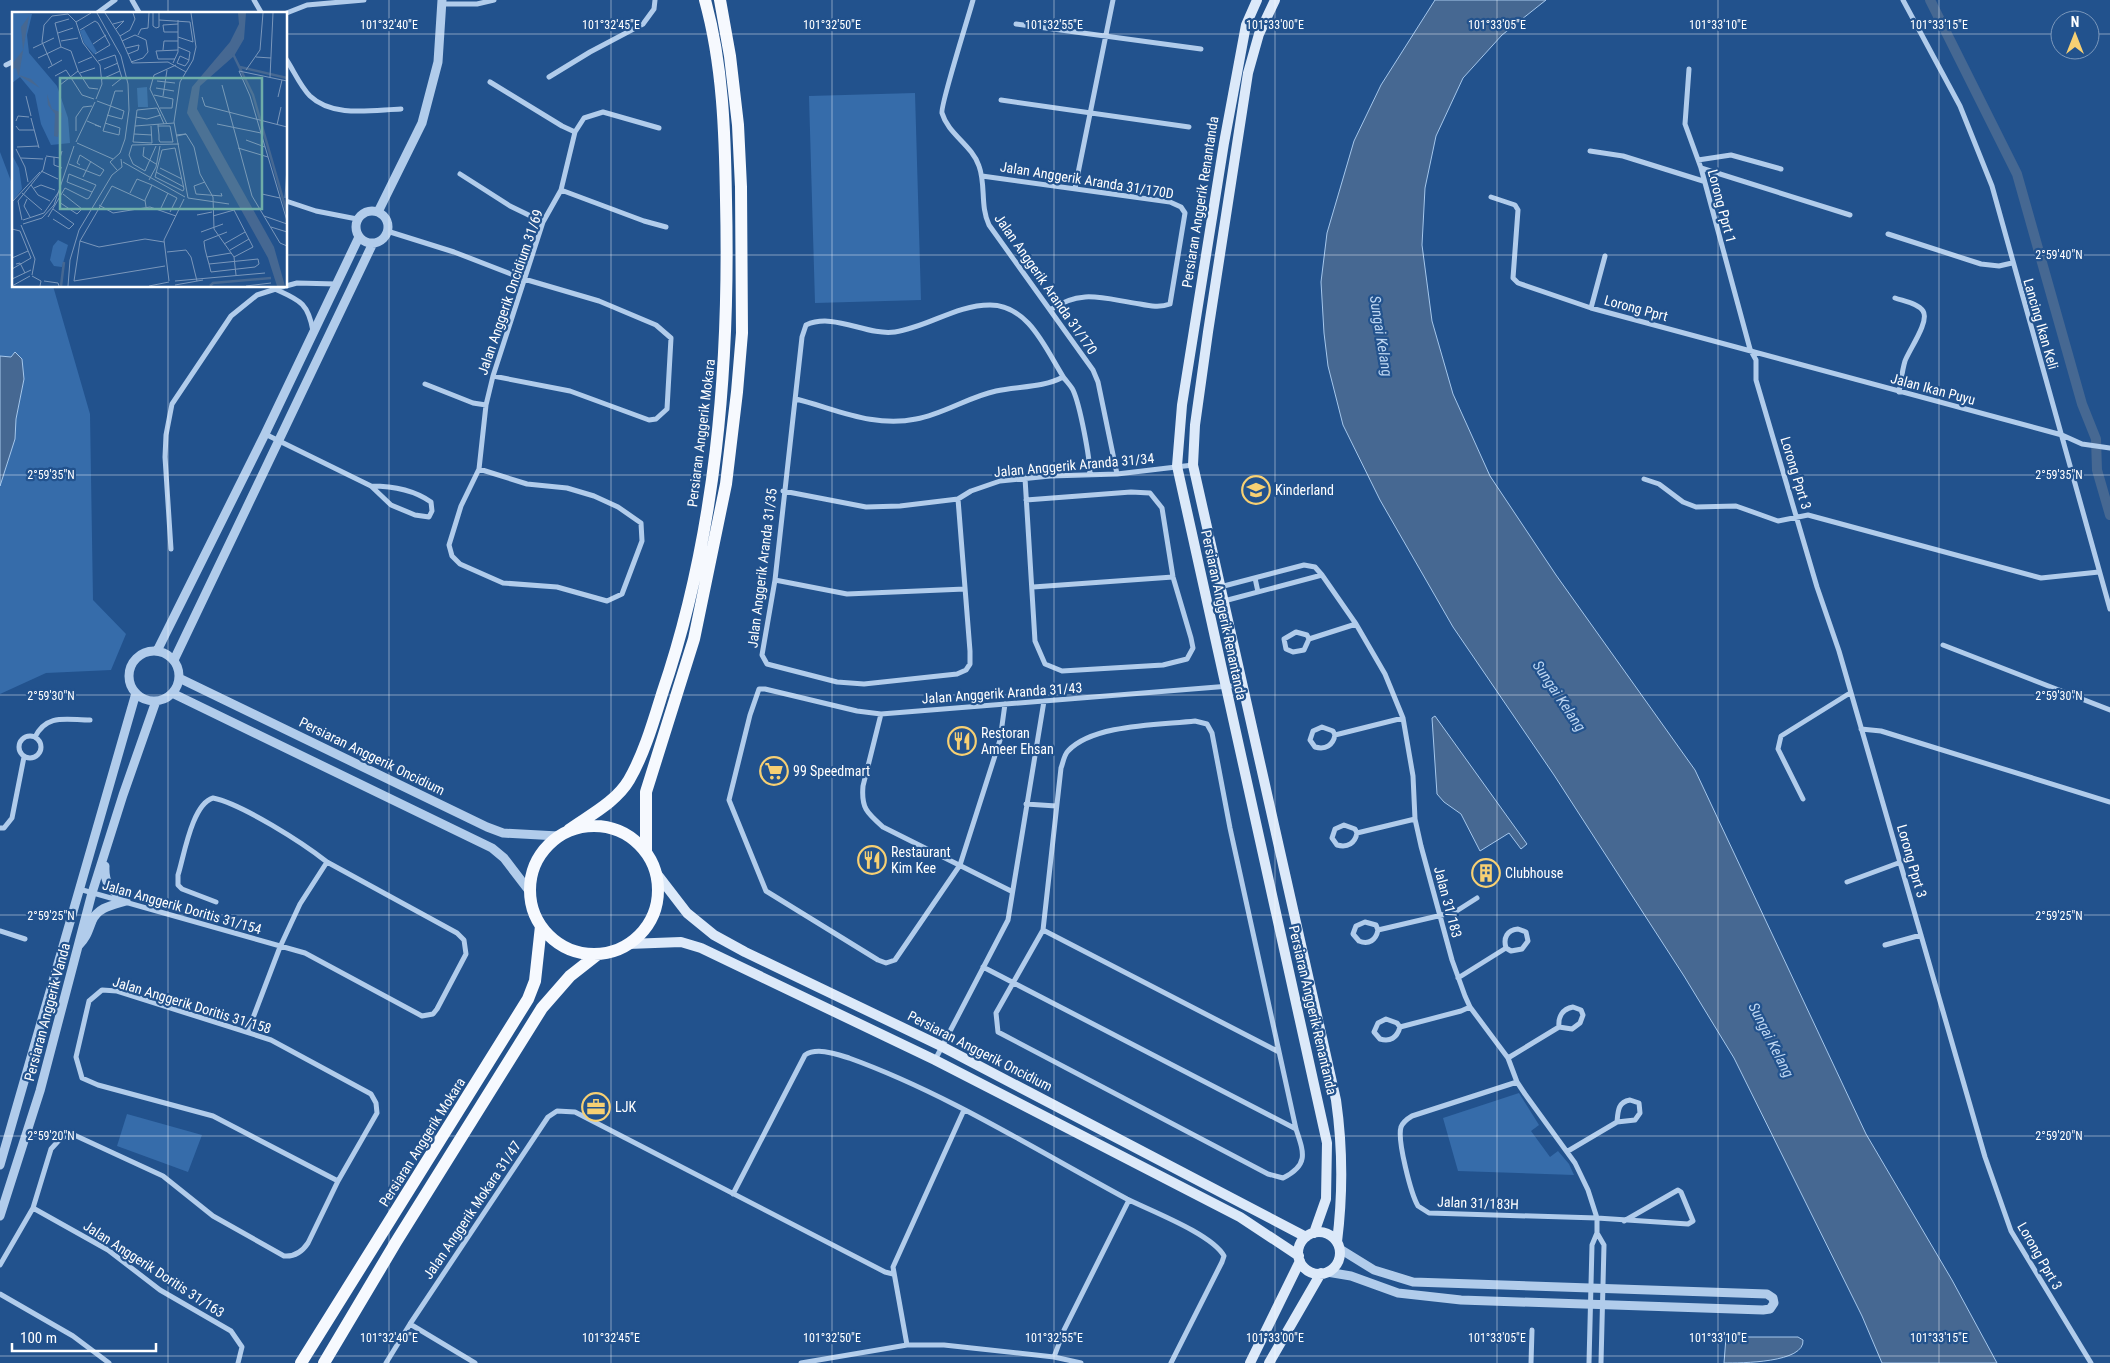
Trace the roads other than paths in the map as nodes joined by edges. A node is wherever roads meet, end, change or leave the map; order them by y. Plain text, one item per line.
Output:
1 (115, 0) edge
2 (132, 0) edge
3 (254, 0) edge
4 (364, 0) edge
5 (494, 0) edge
6 (655, 0) edge
7 (705, 0) edge
8 (720, 0) edge
9 (973, 0) edge
10 (1113, 0) edge
11 (1257, 0) edge
12 (1275, 0) edge
13 (1903, 0) edge
14 (442, 2) edge
15 (99, 12) edge
16 (139, 12) edge
17 (261, 12) edge
18 (288, 12) edge
19 (1016, 24) dead end
20 (1107, 36) junction
21 (1202, 49) dead end
22 (12, 62) edge
23 (288, 62) edge
24 (6, 65) dead end
25 (1690, 69) dead end
26 (550, 77) dead end
27 (490, 82) dead end
28 (1001, 100) dead end
29 (401, 108) dead end
30 (1091, 112) junction
31 (1189, 127) dead end
32 (659, 128) dead end
33 (575, 132) junction
34 (1590, 151) dead end
35 (1698, 160) junction
36 (1701, 168) junction
37 (1782, 169) dead end
38 (460, 174) dead end
39 (982, 176) junction
40 (1703, 181) junction
41 (1075, 188) junction
42 (561, 190) junction
43 (1491, 197) dead end
44 (288, 202) edge
45 (378, 212) junction
46 (1850, 215) dead end
47 (357, 219) junction
48 (543, 222) junction
49 (666, 227) dead end
50 (387, 231) junction
51 (1888, 234) dead end
52 (359, 237) junction
53 (373, 243) junction
54 (1605, 256) dead end
55 (2012, 264) junction
56 (524, 279) junction
57 (336, 284) junction
58 (288, 286) edge
59 (274, 288) joint
60 (1895, 298) dead end
61 (1591, 308) junction
62 (1050, 310) junction
63 (313, 332) junction
64 (1750, 349) junction
65 (493, 376) junction
66 (1063, 377) junction
67 (425, 384) dead end
68 (1899, 392) junction
69 (796, 399) junction
70 (486, 405) junction
71 (265, 434) junction
72 (2062, 435) junction
73 (277, 440) junction
74 (2110, 448) edge
75 (1193, 465) junction
76 (1177, 466) junction
77 (478, 470) junction
78 (1117, 474) junction
79 (1090, 475) junction
80 (1025, 478) junction
81 (1644, 479) dead end
82 (371, 486) junction
83 (783, 491) junction
84 (958, 499) junction
85 (1026, 500) junction
86 (1797, 516) junction
87 (170, 549) dead end
88 (2099, 572) junction
89 (1322, 575) junction
90 (1173, 578) junction
91 (1255, 578) junction
92 (775, 580) junction
93 (1033, 587) junction
94 (1219, 587) junction
95 (965, 589) junction
96 (1258, 592) junction
97 (1222, 601) junction
98 (2110, 608) edge
99 (1356, 624) junction
100 (1309, 639) junction
101 (1943, 646) dead end
102 (158, 651) junction
103 (174, 660) junction
104 (179, 678) junction
105 (1242, 685) junction
106 (1225, 687) junction
107 (136, 693) junction
108 (172, 693) junction
109 (1850, 693) junction
110 (156, 701) junction
111 (1044, 701) junction
112 (1005, 704) junction
113 (2110, 710) edge
114 (881, 714) junction
115 (1403, 718) junction
116 (90, 720) dead end
117 (1861, 729) junction
118 (1335, 735) junction
119 (35, 737) junction
120 (24, 758) junction
121 (1803, 799) dead end
122 (2110, 802) edge
123 (1026, 804) junction
124 (1056, 806) junction
125 (1415, 819) junction
126 (0, 828) edge
127 (563, 833) junction
128 (1357, 833) junction
129 (646, 851) junction
130 (106, 854) junction
131 (327, 862) junction
132 (1900, 862) junction
133 (960, 865) junction
134 (657, 874) junction
135 (1847, 882) dead end
136 (78, 888) junction
137 (1011, 891) junction
138 (530, 892) junction
139 (92, 893) junction
140 (1477, 898) dead end
141 (126, 901) junction
142 (216, 902) dead end
143 (1440, 915) junction
144 (541, 926) junction
145 (1043, 930) junction
146 (1378, 930) junction
147 (0, 931) edge
148 (1922, 935) junction
149 (25, 939) dead end
150 (628, 944) junction
151 (1885, 945) dead end
152 (78, 946) junction
153 (280, 947) junction
154 (1506, 948) junction
155 (598, 954) junction
156 (983, 967) junction
157 (1458, 978) junction
158 (1014, 983) junction
159 (1470, 1007) junction
160 (1400, 1027) junction
161 (1559, 1027) junction
162 (248, 1031) junction
163 (941, 1046) junction
164 (1279, 1052) junction
165 (1508, 1058) junction
166 (935, 1060) junction
167 (1518, 1082) junction
168 (964, 1110) junction
169 (1617, 1122) junction
170 (1296, 1129) junction
171 (1568, 1151) junction
172 (0, 1165) edge
173 (338, 1181) junction
174 (733, 1194) junction
175 (1129, 1200) junction
176 (33, 1208) junction
177 (0, 1216) edge
178 (1597, 1218) junction
179 (1624, 1221) junction
180 (1598, 1233) junction
181 (1310, 1235) junction
182 (1338, 1245) junction
183 (1592, 1258) junction
184 (1604, 1258) junction
185 (1300, 1259) junction
186 (0, 1265) edge
187 (1324, 1272) junction
188 (893, 1274) junction
189 (1590, 1288) junction
190 (1603, 1289) junction
191 (0, 1294) edge
192 (1590, 1304) junction
193 (1602, 1305) junction
194 (410, 1324) junction
195 (1532, 1330) dead end
196 (907, 1345) junction
197 (1054, 1357) junction
198 (110, 1363) edge
199 (238, 1363) edge
200 (301, 1363) edge
201 (324, 1363) edge
202 (386, 1363) edge
203 (475, 1363) edge
204 (801, 1363) edge
205 (1081, 1363) edge
206 (1171, 1363) edge
207 (1250, 1363) edge
208 (1269, 1363) edge
209 (1531, 1363) edge
210 (1589, 1363) edge
211 (1601, 1363) edge
212 (2091, 1363) edge

1 - 15 street
2 - 16 street
3 - 17 street
4 - 18 street
5 - 14 street
6 - 26 street
7 - 127 main road, Persiaran Anggerik Mokara
8 - 129 main road
9 - 39 street, Jalan Anggerik Aranda 31/170
10 - 20 street
11 - 76 main road, Persiaran Anggerik Renantanda
12 - 75 main road, Persiaran Anggerik Renantanda
13 - 55 street, Lancing Ikan Keli
14 - 45 street
19 - 20 street
20 - 21 street
20 - 30 street
22 - 24 street
23 - 29 street
25 - 35 street, Lorong Pprt 1
27 - 33 street
28 - 30 street
30 - 31 street
30 - 41 street
32 - 33 street
33 - 42 street, Jalan Anggerik Oncidium 31/69
34 - 40 street
35 - 36 street, Lorong Pprt 1
35 - 37 street
36 - 40 street, Lorong Pprt 1
36 - 46 street
38 - 48 street
39 - 41 street, Jalan Anggerik Aranda 31/170D
39 - 62 street, Jalan Anggerik Aranda 31/170
40 - 64 street, Lorong Pprt 1
41 - 62 street, Jalan Anggerik Aranda 31/170D
42 - 48 street, Jalan Anggerik Oncidium 31/69
42 - 49 street
43 - 61 street, Lorong Pprt
44 - 47 street
45 - 47 street
45 - 50 street
47 - 52 street
48 - 56 street, Jalan Anggerik Oncidium 31/69
50 - 53 street
50 - 56 street
51 - 55 street
52 - 53 street
52 - 57 street
53 - 73 street
54 - 61 street
55 - 72 street, Lancing Ikan Keli
56 - 65 street, Jalan Anggerik Oncidium 31/69
56 - 65 street
57 - 58 street
57 - 63 street
59 - 63 street
59 - 87 street
60 - 68 street
61 - 64 street, Lorong Pprt
62 - 78 street, Jalan Anggerik Aranda 31/170
63 - 71 street
64 - 68 street, Jalan Ikan Puyu
64 - 86 street, Lorong Pprt 3
65 - 70 street, Jalan Anggerik Oncidium 31/69
66 - 69 street
66 - 69 street, Jalan Anggerik Aranda 31/35
66 - 79 street
67 - 70 street
68 - 72 street, Jalan Ikan Puyu
69 - 83 street, Jalan Anggerik Aranda 31/35
70 - 77 street, Jalan Anggerik Oncidium 31/69
71 - 73 street
71 - 102 street
72 - 74 street, Jalan Ikan Puyu
72 - 88 street, Lancing Ikan Keli
73 - 82 street
73 - 103 street
75 - 76 street, Jalan Anggerik Aranda 31/34
75 - 94 main road, Persiaran Anggerik Renantanda
76 - 78 street, Jalan Anggerik Aranda 31/34
76 - 106 main road, Persiaran Anggerik Renantanda
77 - 77 street, Jalan Anggerik Oncidium 31/69
78 - 79 street, Jalan Anggerik Aranda 31/34
79 - 80 street, Jalan Anggerik Aranda 31/34
80 - 84 street, Jalan Anggerik Aranda 31/34
80 - 85 street
81 - 86 street
82 - 82 street
83 - 84 street, Jalan Anggerik Aranda 31/34
83 - 92 street, Jalan Anggerik Aranda 31/35
84 - 95 street, Jalan Anggerik Aranda 31/35
85 - 90 street
85 - 93 street
86 - 88 street
86 - 109 street, Lorong Pprt 3
88 - 98 street, Lancing Ikan Keli
89 - 91 street
89 - 96 street
89 - 99 street, Jalan 31/183
90 - 93 street
90 - 93 street
91 - 94 street
91 - 96 street
92 - 95 street
92 - 95 street, Jalan Anggerik Aranda 31/35
94 - 97 main road, Persiaran Anggerik Renantanda
96 - 97 street
97 - 105 main road, Persiaran Anggerik Renantanda
99 - 100 street
99 - 115 street, Jalan 31/183
100 - 100 street
101 - 113 street
102 - 103 street
102 - 107 street
103 - 104 street
104 - 108 street
104 - 127 street, Persiaran Anggerik Oncidium
105 - 106 street, Jalan Anggerik Aranda 31/43
105 - 182 main road, Persiaran Anggerik Renantanda
106 - 111 street, Jalan Anggerik Aranda 31/43
106 - 181 main road, Persiaran Anggerik Renantanda
107 - 110 street
107 - 136 street, Persiaran Anggerik Vanda
108 - 110 street
108 - 138 street
109 - 117 street, Lorong Pprt 3
109 - 121 street
110 - 130 street, Persiaran Anggerik Vanda
111 - 112 street, Jalan Anggerik Aranda 31/43
111 - 123 street
112 - 114 street, Jalan Anggerik Aranda 31/43
112 - 133 street
114 - 133 street
114 - 133 street, Jalan Anggerik Aranda 31/43
115 - 118 street
115 - 125 street, Jalan 31/183
116 - 119 street
117 - 122 street
117 - 132 street, Lorong Pprt 3
118 - 118 street
119 - 120 street
119 - 120 street
120 - 126 street
123 - 124 street
123 - 137 street
124 - 145 street
124 - 164 street
125 - 128 street
125 - 143 street, Jalan 31/183
127 - 129 main road
127 - 138 main road
128 - 128 street
129 - 134 main road
130 - 139 street, Persiaran Anggerik Vanda
130 - 141 street
131 - 142 street
131 - 153 street
131 - 153 street, Jalan Anggerik Doritis 31/154
132 - 135 street
132 - 148 street, Lorong Pprt 3
133 - 137 street
134 - 150 main road
134 - 163 main road, Persiaran Anggerik Oncidium
136 - 139 street, Jalan Anggerik Doritis 31/154
136 - 172 street, Persiaran Anggerik Vanda
137 - 156 street
138 - 144 main road
139 - 141 street, Jalan Anggerik Doritis 31/154
139 - 152 street, Persiaran Anggerik Vanda
140 - 143 street
141 - 152 street
141 - 153 street, Jalan Anggerik Doritis 31/154
143 - 146 street
143 - 157 street, Jalan 31/183
144 - 155 main road
144 - 200 main road, Persiaran Anggerik Mokara
145 - 158 street
145 - 164 street
146 - 146 street
147 - 149 street
148 - 151 street
148 - 212 street, Lorong Pprt 3
150 - 155 main road
150 - 166 main road, Persiaran Anggerik Oncidium
152 - 177 street, Persiaran Anggerik Vanda
153 - 162 street
154 - 154 street
154 - 157 street
155 - 201 main road
156 - 158 street
156 - 163 street
157 - 159 street, Jalan 31/183
158 - 170 street
158 - 170 street
159 - 160 street
159 - 165 street, Jalan 31/183
160 - 160 street
161 - 161 street
161 - 165 street
162 - 173 street, Jalan Anggerik Doritis 31/158
162 - 173 street, Jalan Anggerik Doritis 31/158
163 - 166 street
163 - 181 main road, Persiaran Anggerik Oncidium
164 - 170 street
165 - 167 street, Jalan 31/183
166 - 185 main road, Persiaran Anggerik Oncidium
167 - 171 street, Jalan 31/183
167 - 178 street, Jalan 31/183H
168 - 174 street
168 - 175 street
168 - 188 street
169 - 169 street
169 - 171 street
171 - 178 street, Jalan 31/183
173 - 176 street
174 - 188 street, Jalan Anggerik Mokara 31/47
174 - 194 street, Jalan Anggerik Mokara 31/47
175 - 197 street
175 - 206 street
176 - 186 street
176 - 199 street, Jalan Anggerik Doritis 31/163
178 - 179 street
178 - 180 street, Jalan 31/183
179 - 179 street
180 - 183 street
180 - 184 street
181 - 182 main road
181 - 185 main road
182 - 187 main road
182 - 189 street
183 - 184 street
183 - 189 street
184 - 190 street
185 - 187 main road
185 - 207 main road
187 - 192 street
187 - 208 main road
188 - 196 street
189 - 190 street
189 - 192 street
190 - 193 street
190 - 193 street
191 - 198 street
192 - 193 street
192 - 210 street
193 - 211 street
194 - 202 street, Jalan Anggerik Mokara 31/47
194 - 203 street
195 - 209 street
196 - 197 street
196 - 204 street
197 - 205 street

